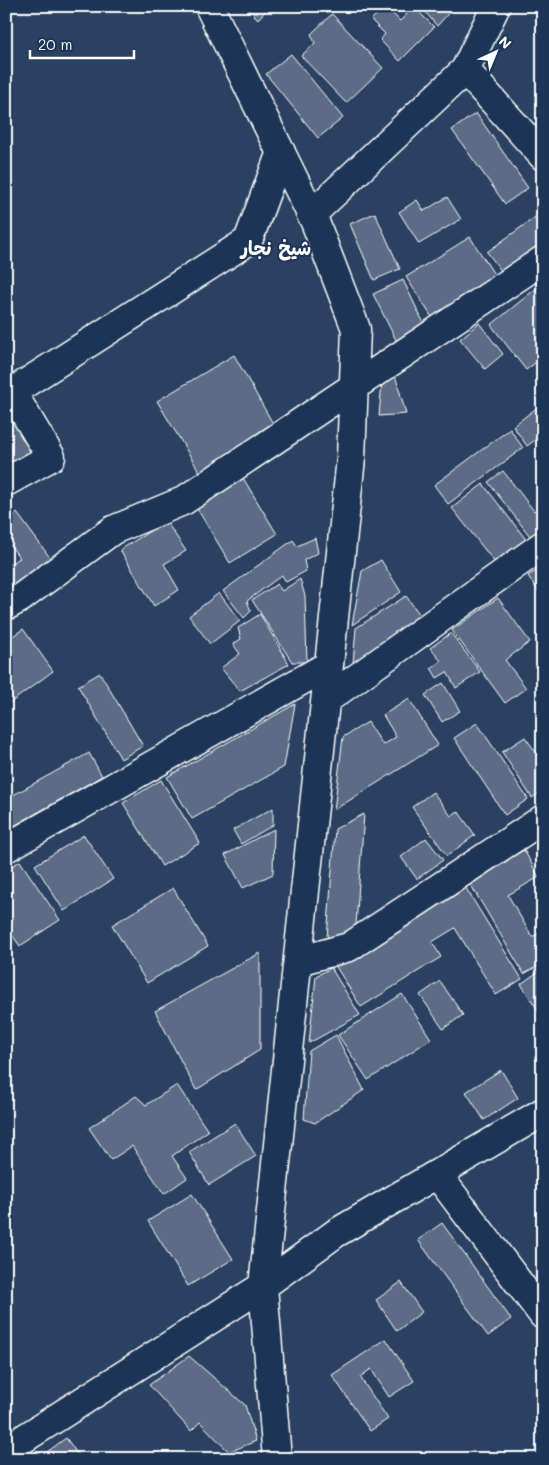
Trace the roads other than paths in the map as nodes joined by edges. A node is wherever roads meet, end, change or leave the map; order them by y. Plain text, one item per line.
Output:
1 (209, 6) edge
2 (497, 7) edge
3 (465, 70) junction
4 (281, 152) junction
5 (543, 156) edge
6 (311, 215) junction
7 (543, 260) edge
8 (354, 386) junction
9 (6, 482) edge
10 (543, 545) edge
11 (6, 606) edge
12 (329, 665) junction
13 (326, 700) junction
14 (543, 819) edge
15 (6, 848) edge
16 (298, 962) junction
17 (543, 1112) edge
18 (437, 1174) junction
19 (263, 1286) junction
20 (543, 1315) edge
21 (6, 1450) edge
22 (277, 1459) edge

1 - 4 street
2 - 3 street
3 - 5 street
3 - 6 street
4 - 6 street
4 - 9 street
6 - 8 street
7 - 8 street
8 - 11 street
8 - 12 street
10 - 13 street
12 - 13 street
12 - 15 street
13 - 16 street
14 - 16 street
16 - 19 street
17 - 18 street
18 - 19 street
18 - 20 street
19 - 21 street
19 - 22 street

